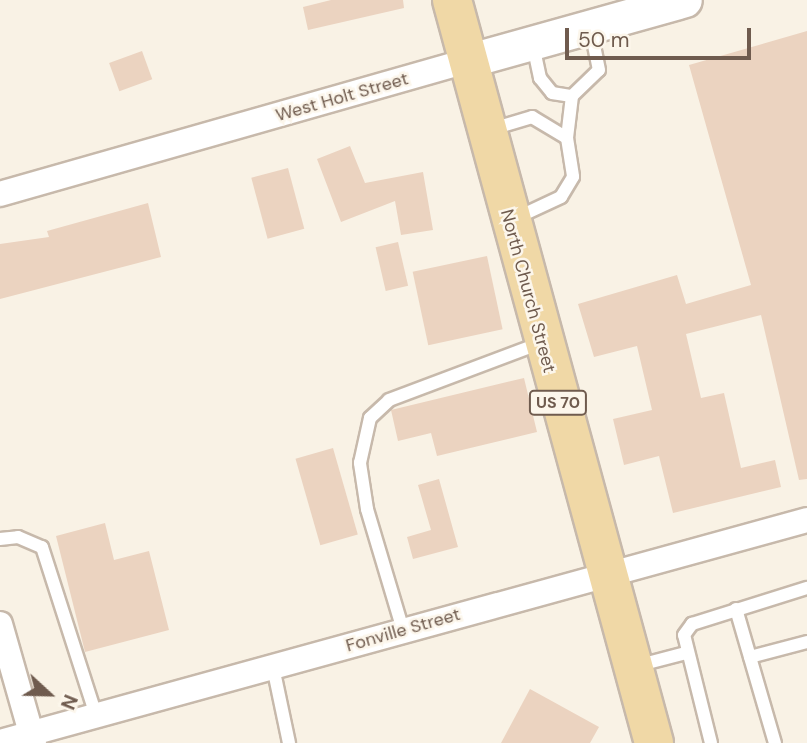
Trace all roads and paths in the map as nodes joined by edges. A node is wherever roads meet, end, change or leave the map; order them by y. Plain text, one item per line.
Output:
1 (452, 0) edge
2 (685, 0) edge
3 (590, 26) junction
4 (532, 42) junction
5 (467, 61) junction
6 (572, 96) junction
7 (485, 131) junction
8 (568, 138) junction
9 (0, 194) edge
10 (509, 221) junction
11 (541, 342) junction
12 (807, 520) edge
13 (0, 539) edge
14 (605, 576) junction
15 (807, 589) edge
16 (736, 609) junction
17 (0, 624) edge
18 (403, 630) junction
19 (807, 642) edge
20 (686, 653) junction
21 (750, 657) junction
22 (273, 667) junction
23 (632, 667) junction
24 (96, 715) junction
25 (33, 738) edge
26 (0, 742) edge
27 (289, 743) edge
28 (654, 743) edge
29 (711, 743) edge
30 (775, 743) edge

1 - 5 main road, North Church Street / US 70
2 - 3 main road, West Holt Street
3 - 4 main road, West Holt Street
3 - 6 lane
4 - 5 main road, West Holt Street
4 - 6 lane
5 - 7 main road, North Church Street / US 70
5 - 9 street, West Holt Street
6 - 8 lane
7 - 8 lane
7 - 10 main road, North Church Street / US 70
8 - 10 lane
10 - 11 main road, North Church Street / US 70
11 - 14 main road, North Church Street / US 70
11 - 18 lane
12 - 14 street, Fonville Street
13 - 24 lane
14 - 18 street, Fonville Street
14 - 23 main road, North Church Street / US 70
15 - 16 lane
16 - 20 lane
16 - 21 lane
17 - 25 street
18 - 22 street, Fonville Street
19 - 21 lane
20 - 23 lane
20 - 29 lane
21 - 30 lane
22 - 24 street, Fonville Street
22 - 27 lane
23 - 28 main road, North Church Street / US 70
24 - 25 street, Fonville Street
25 - 26 street, Fonville Street

